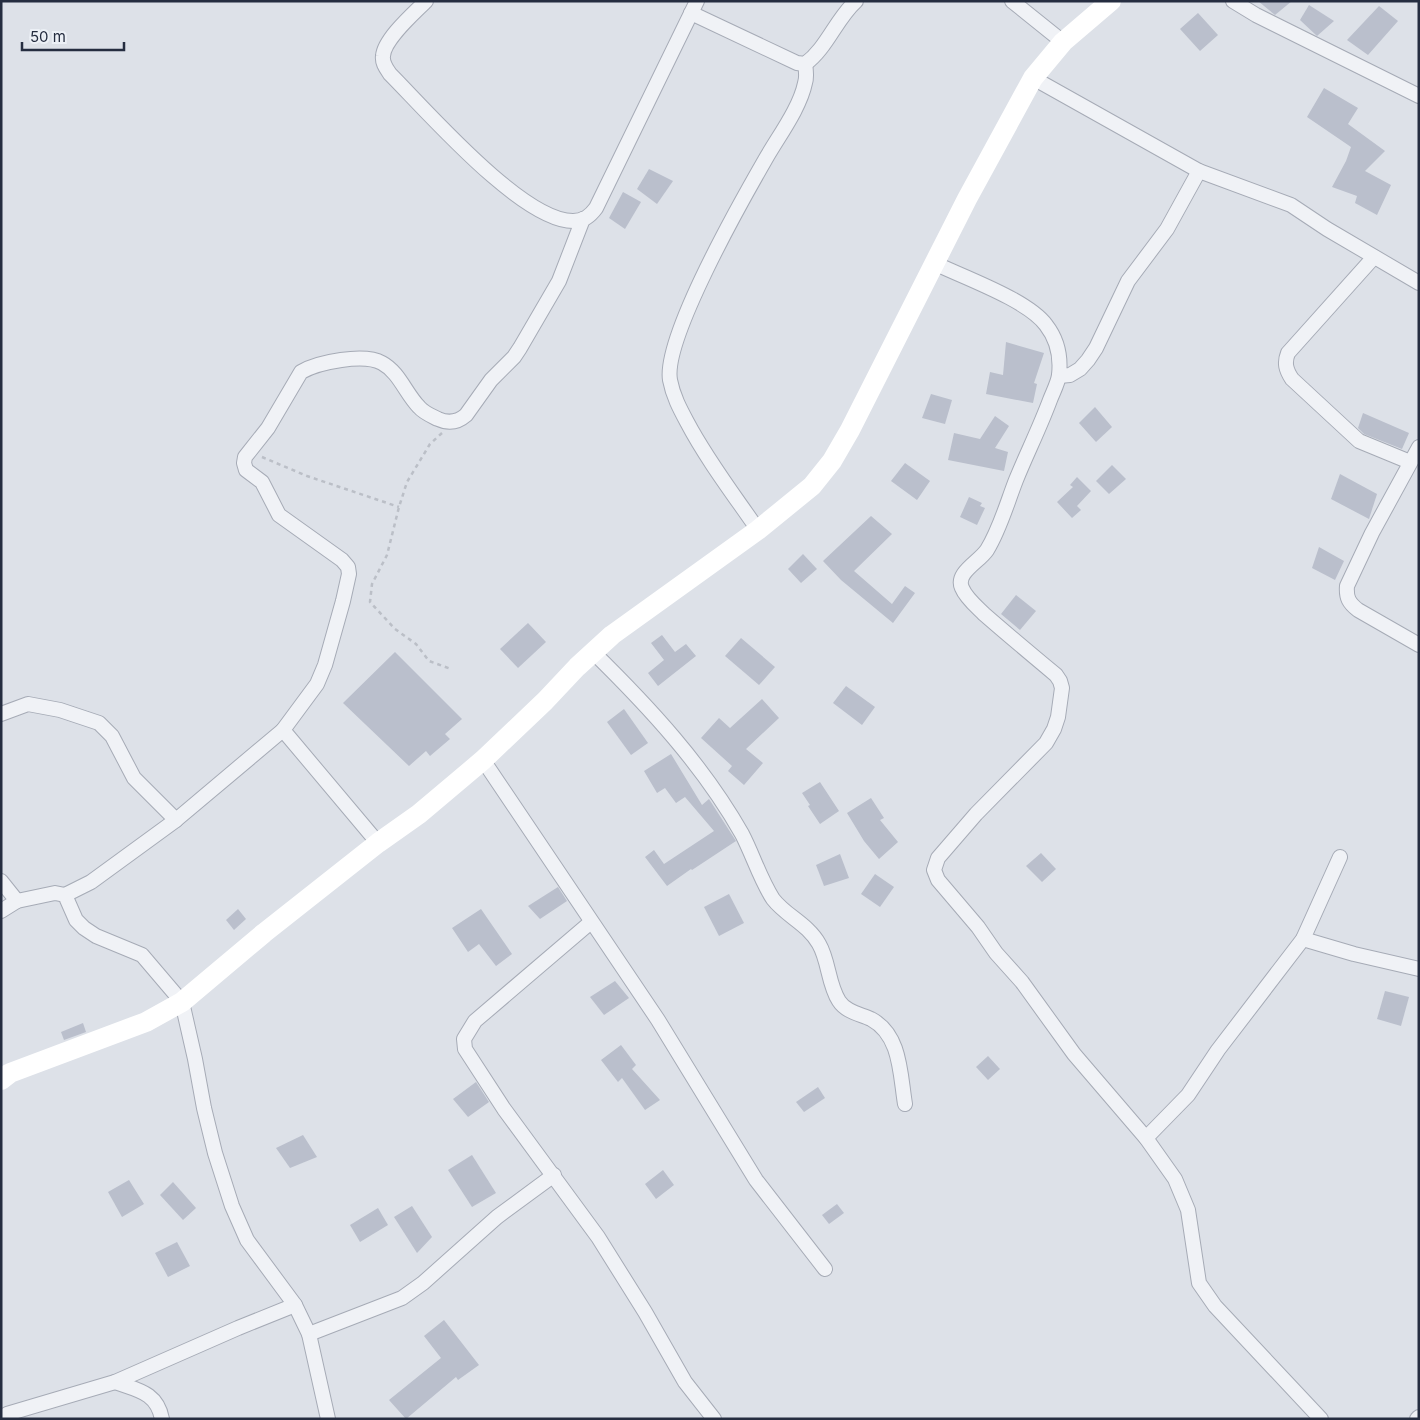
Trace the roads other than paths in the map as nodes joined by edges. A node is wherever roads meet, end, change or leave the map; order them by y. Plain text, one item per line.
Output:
1 (426, 1) edge
2 (856, 1) edge
3 (1012, 1) edge
4 (1111, 1) edge
5 (1233, 1) edge
6 (694, 7) edge
7 (1063, 42) junction
8 (805, 64) junction
9 (1033, 78) junction
10 (1419, 96) edge
11 (1199, 171) junction
12 (583, 219) junction
13 (1374, 257) junction
14 (934, 263) junction
15 (1419, 283) edge
16 (1059, 376) junction
17 (1419, 446) edge
18 (1410, 462) junction
19 (758, 530) junction
20 (1419, 646) edge
21 (594, 652) junction
22 (1, 714) edge
23 (283, 730) junction
24 (483, 760) junction
25 (176, 820) junction
26 (378, 843) junction
27 (1340, 857) dead end
28 (1, 881) edge
29 (65, 895) junction
30 (17, 901) junction
31 (1, 911) edge
32 (591, 922) junction
33 (1303, 939) junction
34 (1419, 969) edge
35 (182, 1002) junction
36 (1, 1080) edge
37 (904, 1104) dead end
38 (1146, 1138) junction
39 (554, 1175) junction
40 (825, 1269) dead end
41 (295, 1305) junction
42 (310, 1334) junction
43 (115, 1382) junction
44 (6, 1412) edge
45 (162, 1419) edge
46 (328, 1419) edge
47 (714, 1419) edge
48 (1322, 1419) edge

1 - 12 street
2 - 8 street
3 - 7 street
4 - 7 street
5 - 10 street
6 - 8 street
6 - 12 street
7 - 9 street
8 - 19 street
9 - 11 street
9 - 14 street
11 - 13 street
11 - 16 street
12 - 23 street
13 - 15 street
13 - 18 street
14 - 16 street
14 - 19 street
16 - 38 street
17 - 18 street
18 - 20 street
19 - 21 street
21 - 24 street
21 - 37 street
22 - 25 street
23 - 25 street
23 - 26 street
24 - 26 street
24 - 32 street
25 - 29 street
26 - 35 street
27 - 33 street
28 - 30 street
29 - 30 street
29 - 35 street
30 - 31 street
32 - 39 street
32 - 40 street
33 - 34 street
33 - 38 street
35 - 36 street
35 - 41 street
38 - 48 street
39 - 42 street
39 - 47 street
41 - 42 street
41 - 43 street
42 - 46 street
43 - 44 street
43 - 45 street

